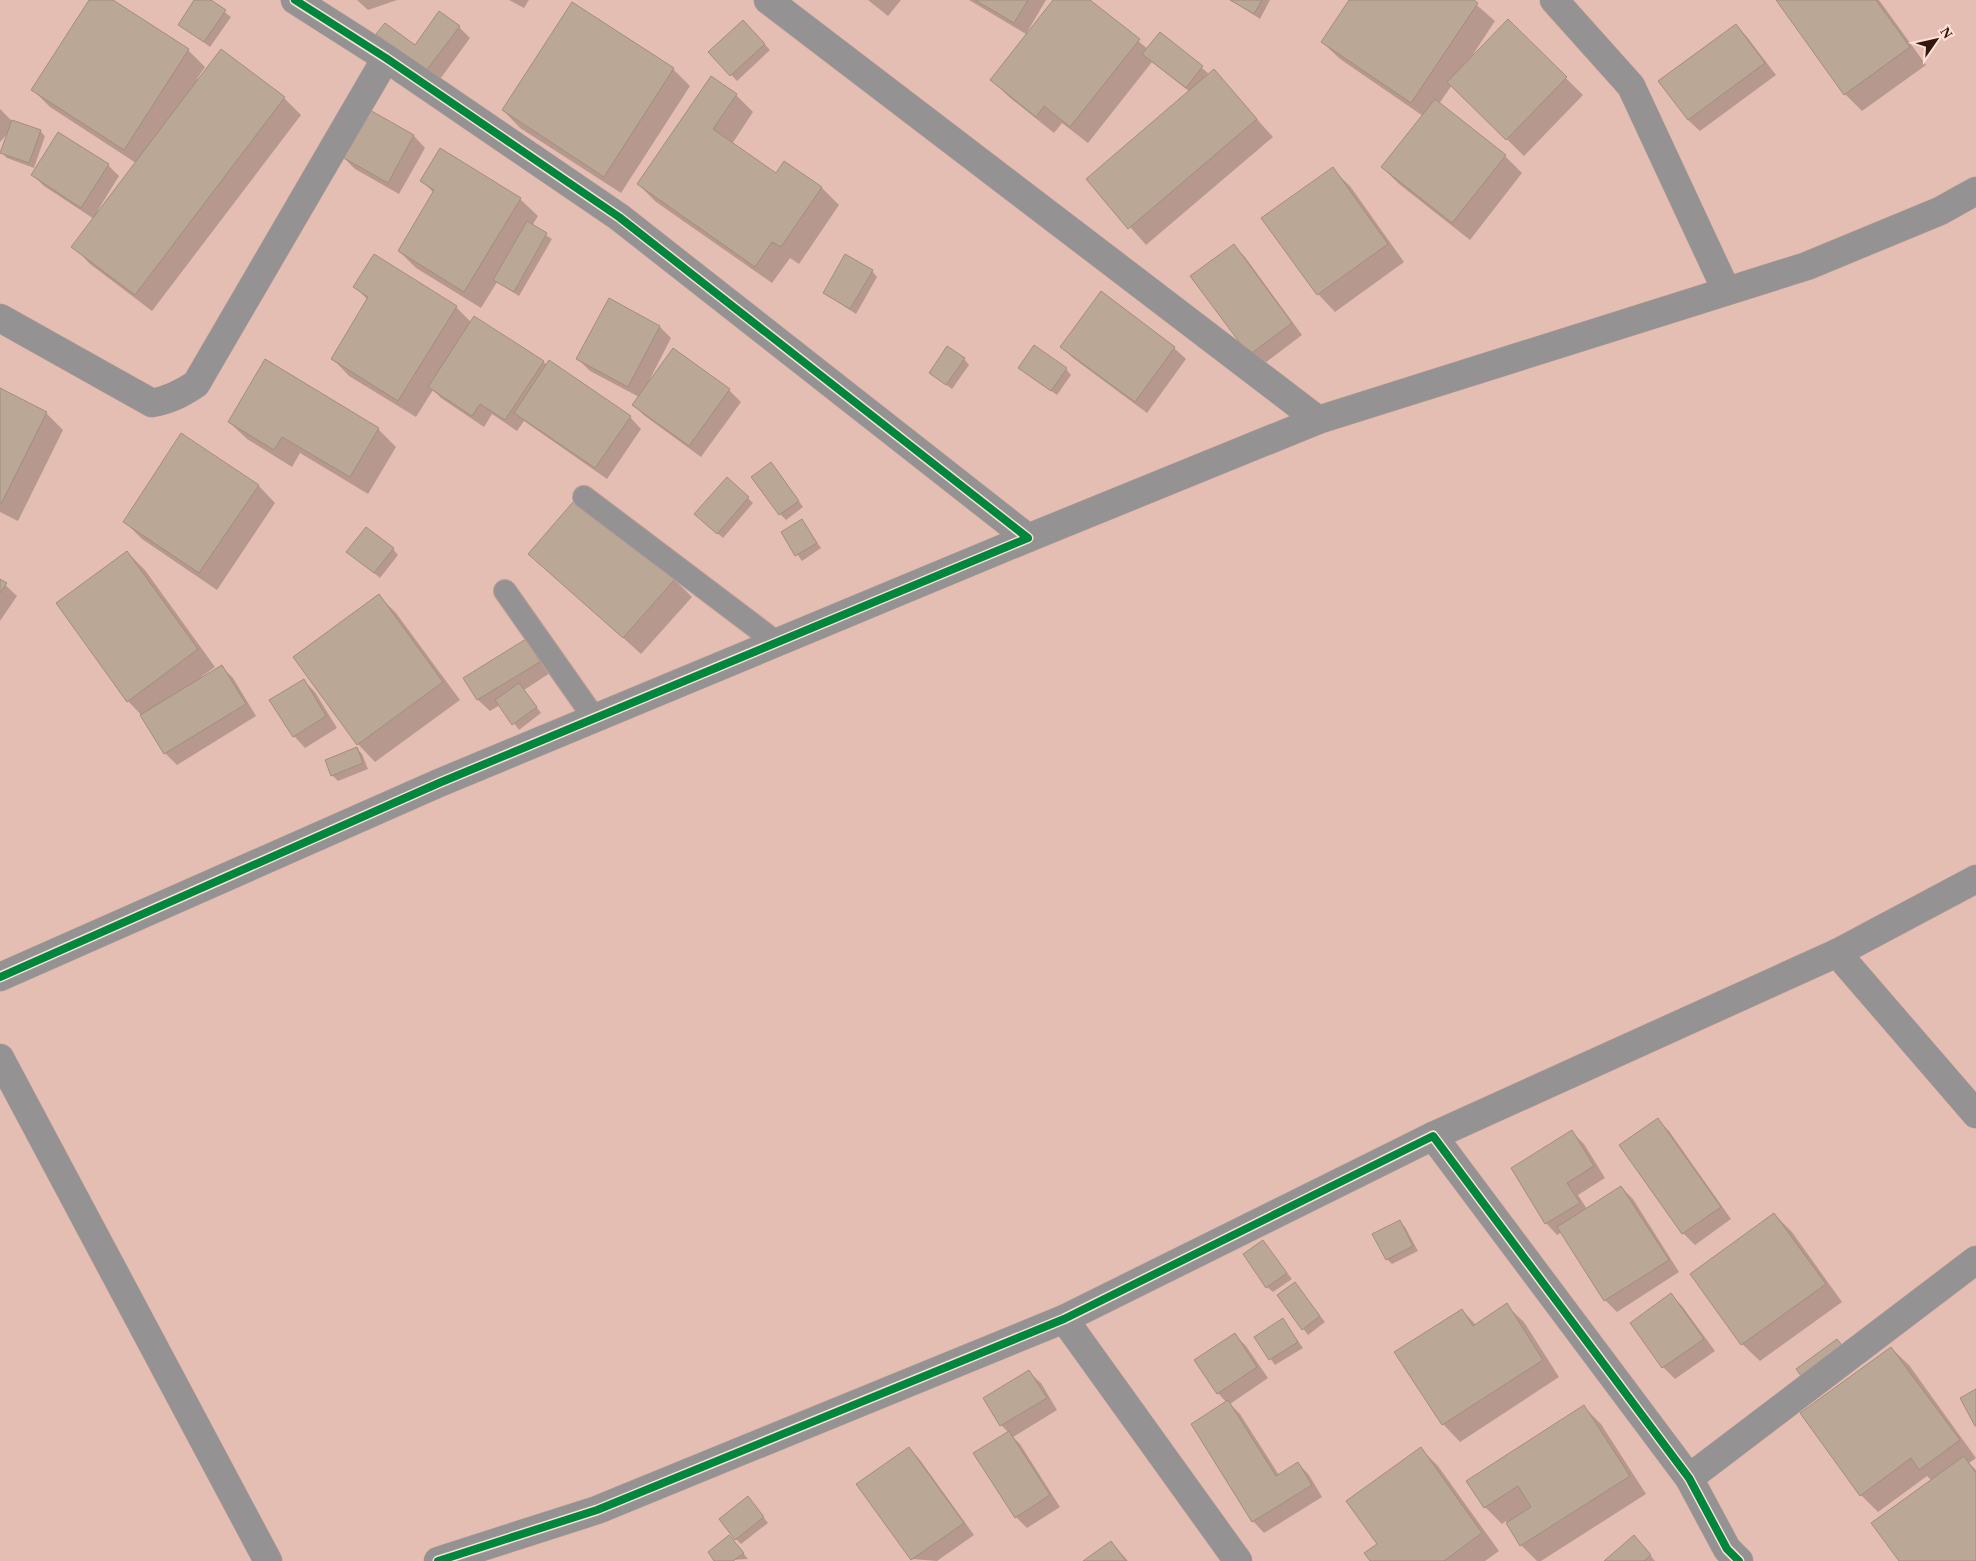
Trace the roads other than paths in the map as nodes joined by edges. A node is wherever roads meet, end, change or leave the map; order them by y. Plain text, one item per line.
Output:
1 (294, 0) edge
2 (768, 0) edge
3 (1554, 0) edge
4 (386, 58) junction
5 (1976, 191) edge
6 (1726, 290) junction
7 (0, 318) edge
8 (1318, 420) junction
9 (584, 497) dead end
10 (1028, 538) junction
11 (505, 591) dead end
12 (777, 643) junction
13 (595, 719) junction
14 (1976, 879) edge
15 (1837, 954) junction
16 (0, 977) edge
17 (0, 1058) edge
18 (1976, 1114) edge
19 (1433, 1136) junction
20 (1976, 1260) edge
21 (1064, 1319) junction
22 (1689, 1478) junction
23 (268, 1561) edge
24 (438, 1561) edge
25 (1238, 1561) edge
26 (1739, 1561) edge

1 - 4 street
2 - 8 street
3 - 6 street
4 - 7 street
4 - 10 street
5 - 6 street
6 - 8 street
8 - 10 street
9 - 12 lane
10 - 12 street
11 - 13 lane
12 - 13 street
13 - 16 street
14 - 15 street
15 - 18 street
15 - 19 street
17 - 23 street
19 - 21 street
19 - 22 street
20 - 22 street
21 - 24 street
21 - 25 street
22 - 26 street

